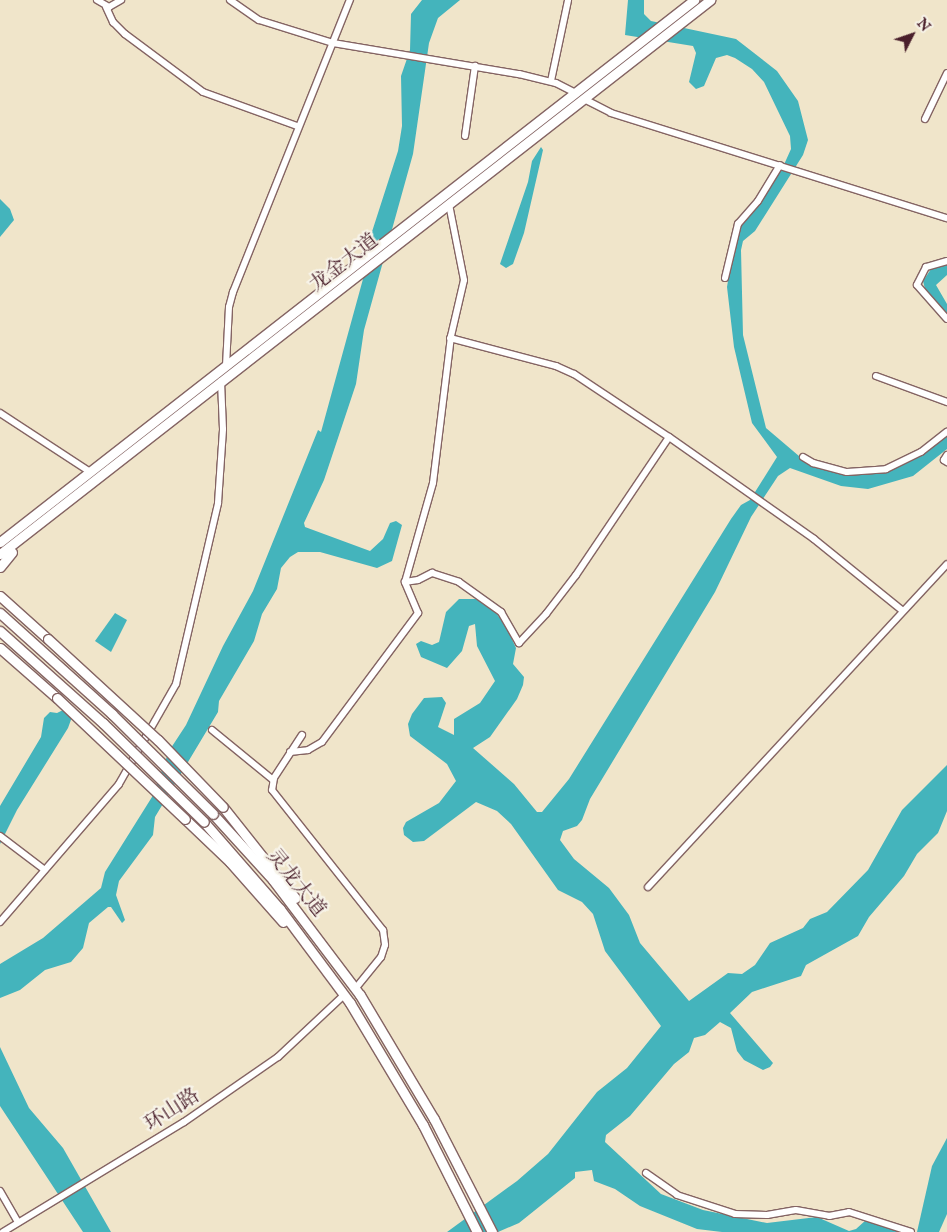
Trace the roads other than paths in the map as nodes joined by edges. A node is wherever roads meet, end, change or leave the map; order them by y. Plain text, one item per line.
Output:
1 (97, 0) edge
2 (121, 0) edge
3 (230, 0) edge
4 (350, 0) edge
5 (568, 0) edge
6 (694, 0) edge
7 (710, 0) edge
8 (106, 7) junction
9 (333, 43) junction
10 (474, 66) junction
11 (947, 73) edge
12 (550, 81) junction
13 (576, 93) junction
14 (584, 99) junction
15 (925, 119) dead end
16 (297, 126) junction
17 (465, 136) dead end
18 (781, 165) junction
19 (449, 204) junction
20 (947, 218) edge
21 (947, 261) edge
22 (725, 278) dead end
23 (947, 319) edge
24 (450, 338) junction
25 (226, 366) junction
26 (876, 376) dead end
27 (221, 382) junction
28 (947, 402) edge
29 (0, 413) edge
30 (947, 432) edge
31 (669, 437) junction
32 (947, 455) edge
33 (804, 457) dead end
34 (947, 462) edge
35 (90, 472) junction
36 (54, 500) junction
37 (63, 506) junction
38 (0, 535) edge
39 (0, 542) edge
40 (0, 554) edge
41 (947, 564) edge
42 (0, 567) edge
43 (405, 582) junction
44 (0, 592) edge
45 (0, 596) edge
46 (8, 604) junction
47 (903, 611) junction
48 (0, 613) edge
49 (0, 631) edge
50 (0, 648) edge
51 (212, 730) dead end
52 (302, 734) dead end
53 (290, 752) junction
54 (273, 780) junction
55 (3, 838) edge
56 (45, 870) junction
57 (648, 887) dead end
58 (0, 922) edge
59 (325, 968) junction
60 (343, 971) junction
61 (355, 988) junction
62 (344, 995) junction
63 (646, 1173) dead end
64 (0, 1191) edge
65 (18, 1222) junction
66 (3, 1232) edge
67 (477, 1232) edge
68 (492, 1232) edge
69 (911, 1232) edge

1 - 8 street
2 - 8 street
3 - 9 street
4 - 9 street
5 - 12 street
6 - 13 main road, 龙金大道
7 - 14 main road, 龙金大道
8 - 16 street
9 - 10 street
9 - 16 street
10 - 12 street
10 - 17 street
11 - 15 street
12 - 13 street
13 - 25 main road, 龙金大道
14 - 18 street
14 - 19 main road, 龙金大道
16 - 25 street
18 - 20 street
18 - 22 street
19 - 24 street
19 - 27 main road, 龙金大道
21 - 23 street
24 - 31 street
24 - 43 street
25 - 35 main road, 龙金大道
26 - 28 street
27 - 37 main road, 龙金大道
27 - 56 street
29 - 35 street
30 - 33 street
31 - 43 street
31 - 47 street
32 - 34 street
35 - 36 main road, 龙金大道
36 - 38 main road
36 - 39 main road, 龙金大道
37 - 40 main road, 龙金大道
37 - 42 main road
41 - 47 street
43 - 53 street
44 - 46 main road
45 - 46 main road
46 - 60 main road, bridge
47 - 57 street
48 - 60 main road, 灵龙大道, bridge
49 - 59 main road, 灵龙大道, bridge
50 - 59 main road, bridge
51 - 54 street
52 - 53 street
53 - 54 street
54 - 61 street
55 - 56 street
56 - 58 street
59 - 62 main road, 灵龙大道
60 - 61 main road, 灵龙大道
61 - 68 main road, 灵龙大道
62 - 65 street, 环山路
62 - 67 main road, 灵龙大道
63 - 69 street
64 - 65 street
65 - 66 street, 环山路

